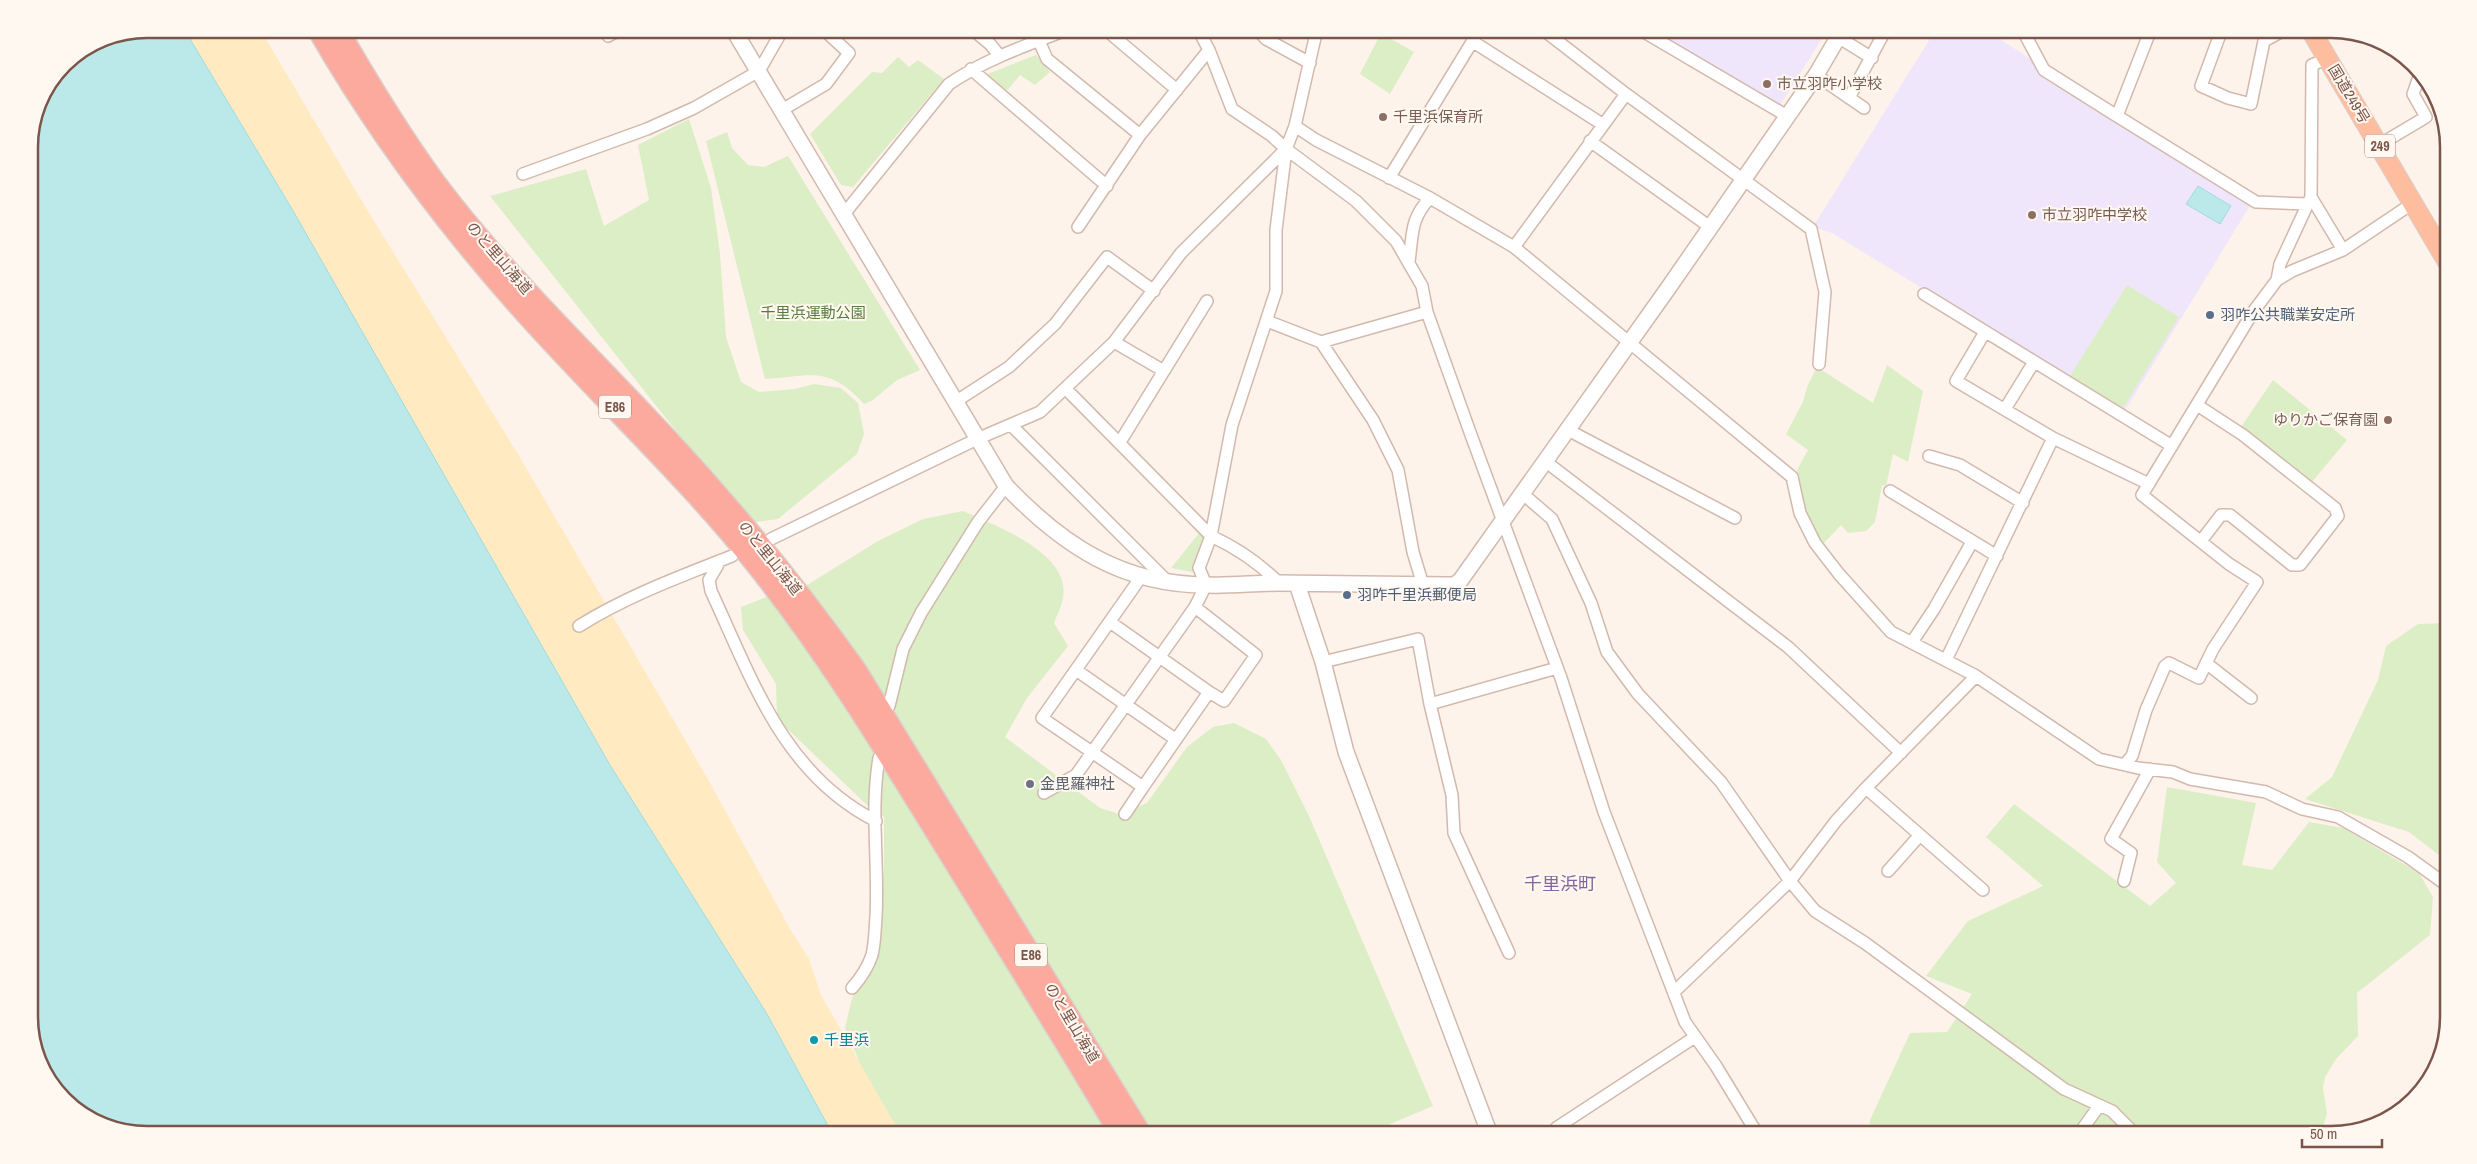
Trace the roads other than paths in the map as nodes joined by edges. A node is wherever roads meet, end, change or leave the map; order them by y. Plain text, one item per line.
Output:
1 (324, 38) edge
2 (342, 38) edge
3 (356, 38) edge
4 (739, 38) edge
5 (778, 38) edge
6 (833, 38) edge
7 (983, 38) edge
8 (1044, 38) edge
9 (1116, 38) edge
10 (1203, 38) edge
11 (1265, 38) edge
12 (1315, 38) edge
13 (1474, 38) edge
14 (1554, 38) edge
15 (1654, 38) edge
16 (1837, 38) edge
17 (1846, 38) edge
18 (1882, 38) edge
19 (2027, 38) edge
20 (2147, 38) edge
21 (2219, 38) edge
22 (2270, 38) edge
23 (2316, 38) edge
24 (1039, 40) junction
25 (1472, 41) junction
26 (1209, 50) junction
27 (999, 55) junction
28 (1872, 58) junction
29 (2328, 58) junction
30 (1310, 63) junction
31 (971, 69) junction
32 (759, 71) junction
33 (1816, 75) junction
34 (2418, 81) edge
35 (1177, 90) junction
36 (1626, 94) junction
37 (1849, 98) junction
38 (1864, 108) dead end
39 (782, 110) junction
40 (1788, 116) junction
41 (2117, 116) junction
42 (1602, 124) junction
43 (1295, 126) junction
44 (1140, 135) junction
45 (1590, 141) junction
46 (408, 143) junction
47 (2379, 145) junction
48 (1286, 149) junction
49 (524, 174) dead end
50 (1389, 178) junction
51 (1742, 180) junction
52 (1107, 186) junction
53 (1430, 198) junction
54 (2310, 200) junction
55 (2413, 203) junction
56 (844, 214) junction
57 (1078, 227) dead end
58 (1710, 227) junction
59 (1514, 247) junction
60 (2439, 248) edge
61 (2343, 250) junction
62 (1409, 262) junction
63 (2277, 280) junction
64 (1154, 291) junction
65 (1924, 294) dead end
66 (1207, 302) dead end
67 (1428, 312) junction
68 (1267, 321) junction
69 (1985, 332) junction
70 (1114, 342) junction
71 (1322, 342) junction
72 (1631, 343) junction
73 (2034, 362) junction
74 (1819, 364) dead end
75 (1164, 371) junction
76 (1066, 389) junction
77 (955, 402) junction
78 (2197, 405) junction
79 (2005, 409) junction
80 (1012, 426) junction
81 (1568, 430) junction
82 (2053, 438) junction
83 (977, 440) junction
84 (1120, 442) junction
85 (2172, 446) junction
86 (1929, 456) dead end
87 (1545, 461) junction
88 (2149, 484) junction
89 (1006, 486) junction
90 (1890, 491) dead end
91 (1523, 494) junction
92 (2023, 503) junction
93 (1735, 518) dead end
94 (1504, 520) junction
95 (1211, 536) junction
96 (771, 539) dead end
97 (2201, 541) junction
98 (1972, 542) junction
99 (732, 556) dead end
100 (1996, 556) junction
101 (720, 560) junction
102 (1141, 577) junction
103 (1168, 582) junction
104 (1279, 583) junction
105 (1297, 584) junction
106 (1423, 585) junction
107 (1206, 586) junction
108 (1195, 607) junction
109 (1110, 622) junction
110 (579, 626) dead end
111 (1912, 642) junction
112 (1159, 657) junction
113 (1946, 660) junction
114 (1323, 662) junction
115 (2206, 663) junction
116 (1557, 668) junction
117 (1076, 670) junction
118 (1976, 676) junction
119 (1209, 692) junction
120 (2251, 698) dead end
121 (1126, 704) junction
122 (1430, 704) junction
123 (889, 706) dead end
124 (1175, 739) junction
125 (1092, 751) junction
126 (1901, 753) junction
127 (879, 758) dead end
128 (2125, 764) junction
129 (2150, 770) junction
130 (1143, 787) junction
131 (1866, 788) junction
132 (1044, 793) dead end
133 (1125, 814) dead end
134 (876, 821) junction
135 (1920, 835) junction
136 (1888, 871) dead end
137 (2440, 880) edge
138 (1790, 881) junction
139 (2124, 881) dead end
140 (1983, 890) dead end
141 (1509, 953) dead end
142 (852, 988) dead end
143 (1674, 992) junction
144 (1695, 1037) junction
145 (2099, 1106) junction
146 (1115, 1126) edge
147 (1135, 1126) edge
148 (1487, 1126) edge
149 (1559, 1126) edge
150 (1753, 1126) edge
151 (2085, 1126) edge
152 (2127, 1126) edge

1 - 146 highway, のと里山海道 / E86
2 - 46 highway, のと里山海道 / E86
3 - 46 highway
4 - 32 street
5 - 32 street
6 - 39 street
7 - 27 street
8 - 24 street
9 - 35 street
10 - 26 street
11 - 30 street
12 - 30 street
13 - 25 street
14 - 36 street
15 - 40 street
16 - 33 street
17 - 28 street
18 - 28 street
19 - 41 street
20 - 41 street
21 - 22 street
23 - 29 highway, 国道249号 / 249
24 - 27 street
24 - 44 street
25 - 42 street
25 - 50 street
26 - 35 street
26 - 48 street
27 - 31 street
28 - 37 street
29 - 47 highway, 国道249号 / 249
29 - 54 street
30 - 43 street
31 - 52 street
31 - 56 street
32 - 39 street
32 - 49 street
33 - 37 street
33 - 40 street
34 - 47 street
35 - 44 street
36 - 42 street
36 - 51 street
37 - 38 street
39 - 56 street
40 - 51 street
41 - 54 street
42 - 45 street
43 - 48 street
43 - 50 street
44 - 52 street
45 - 58 street
45 - 59 street
46 - 147 highway, のと里山海道 / E86
47 - 55 highway, 国道249号 / 249
48 - 62 street
48 - 64 street
48 - 68 street
50 - 53 street
51 - 58 street
51 - 74 street
52 - 57 street
53 - 59 street
53 - 62 street
54 - 61 street
54 - 63 street
55 - 60 highway, 国道249号 / 249
55 - 61 street
56 - 77 street
58 - 72 street
59 - 72 street
61 - 63 street
62 - 67 street
63 - 78 street
64 - 70 street
64 - 77 street
65 - 69 street
66 - 75 street
67 - 71 street
67 - 94 street
68 - 71 street
68 - 95 street
69 - 73 street
69 - 79 street
70 - 75 street
70 - 76 street
71 - 106 street
72 - 81 street
72 - 111 street
73 - 79 street
73 - 85 street
75 - 84 street
76 - 80 street
76 - 84 street
77 - 83 street
78 - 85 street
78 - 97 street
79 - 82 street
80 - 83 street
80 - 103 street
81 - 87 street
81 - 93 street
82 - 88 street
82 - 92 street
83 - 89 street
83 - 96 street
84 - 95 street
85 - 88 street
86 - 92 street
87 - 91 street
87 - 126 street
88 - 97 street
89 - 102 street
89 - 123 street
90 - 98 street
91 - 94 street
91 - 138 street
92 - 100 street
94 - 106 street
94 - 116 street
95 - 104 street
95 - 107 street
97 - 115 street
98 - 100 street
98 - 111 street
99 - 101 street
100 - 113 street
101 - 110 street
101 - 134 street
102 - 103 street
102 - 109 street
103 - 107 street
104 - 105 street
104 - 107 street
105 - 106 street
105 - 114 street
107 - 108 street
108 - 112 street
108 - 119 street
109 - 112 street
109 - 117 street
111 - 113 street
112 - 119 street
112 - 121 street
113 - 118 street
114 - 122 street
114 - 148 street
115 - 120 street
115 - 128 street
116 - 122 street
116 - 143 street
117 - 121 street
117 - 125 street
118 - 126 street
118 - 128 street
119 - 124 street
121 - 124 street
121 - 125 street
122 - 141 street
124 - 130 street
125 - 130 street
125 - 132 street
126 - 131 street
127 - 134 street
128 - 129 street
129 - 137 street
129 - 139 street
130 - 133 street
131 - 135 street
131 - 138 street
134 - 142 street
135 - 136 street
135 - 140 street
138 - 143 street
138 - 145 street
143 - 144 street
144 - 149 street
144 - 150 street
145 - 151 street
145 - 152 street

